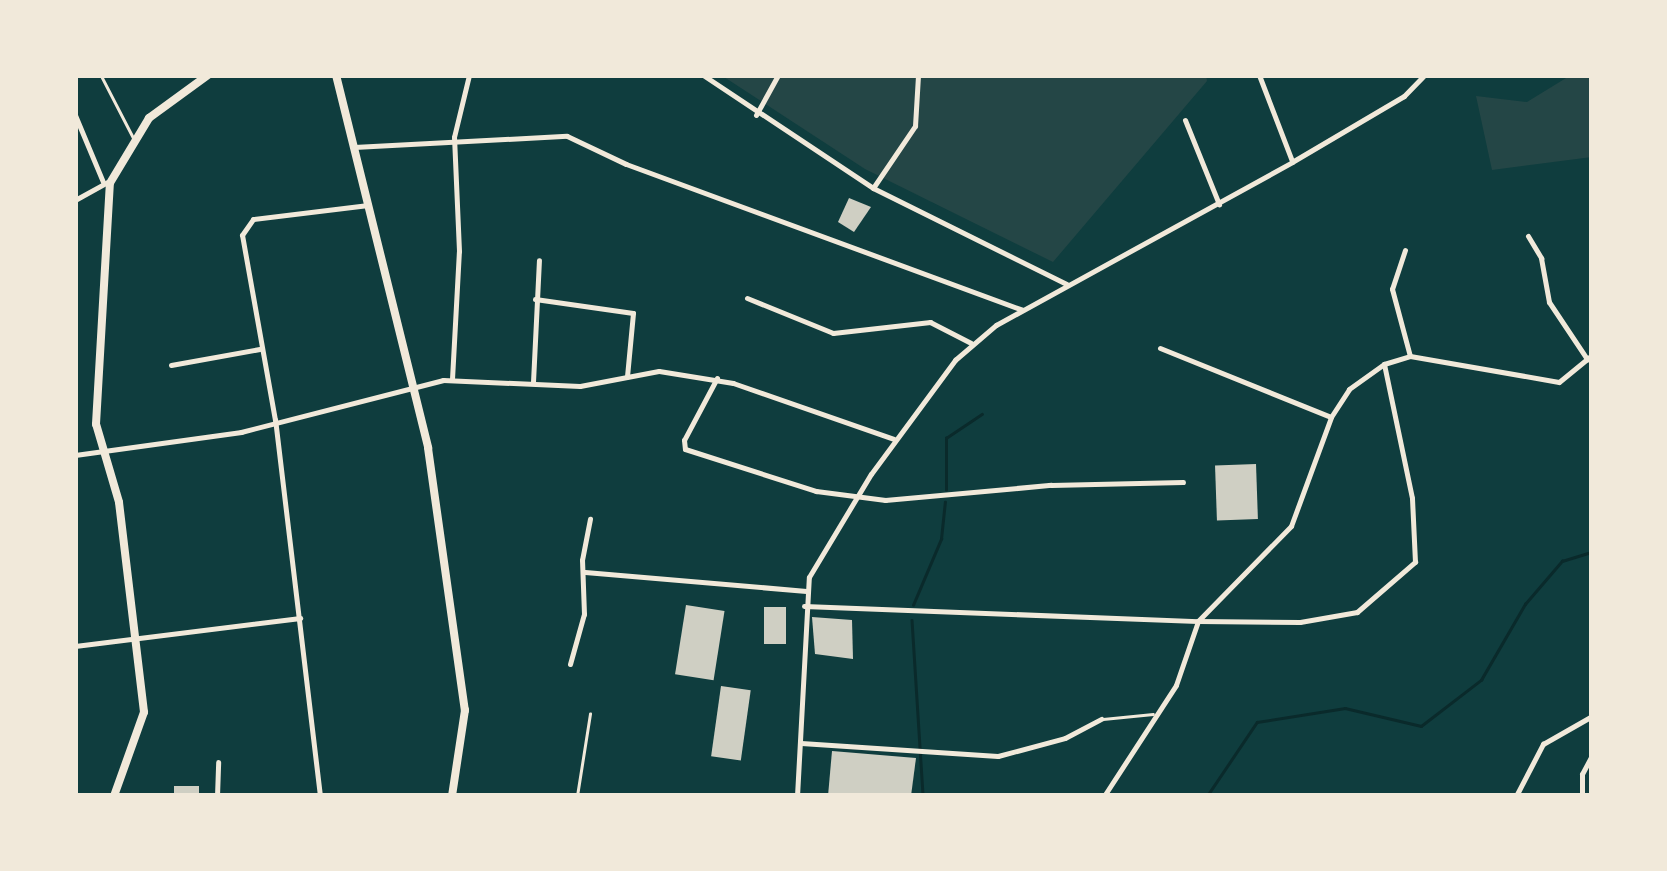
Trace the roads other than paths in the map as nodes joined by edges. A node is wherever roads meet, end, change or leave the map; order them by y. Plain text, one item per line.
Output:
1 (102, 75) edge
2 (208, 75) edge
3 (336, 75) edge
4 (470, 75) edge
5 (703, 75) edge
6 (778, 75) edge
7 (918, 75) edge
8 (1259, 75) edge
9 (1424, 75) edge
10 (756, 115) junction
11 (75, 116) edge
12 (1185, 120) dead end
13 (133, 137) junction
14 (454, 138) junction
15 (354, 147) junction
16 (1292, 162) junction
17 (107, 182) junction
18 (873, 188) junction
19 (75, 200) edge
20 (1220, 204) junction
21 (368, 205) junction
22 (1528, 236) dead end
23 (1404, 250) dead end
24 (539, 260) dead end
25 (1066, 284) junction
26 (747, 298) dead end
27 (535, 299) junction
28 (1023, 311) junction
29 (971, 343) junction
30 (1160, 348) dead end
31 (260, 349) junction
32 (1410, 356) junction
33 (1589, 357) edge
34 (1384, 364) junction
35 (172, 365) dead end
36 (628, 378) junction
37 (717, 378) junction
38 (452, 380) junction
39 (533, 383) junction
40 (417, 386) junction
41 (1331, 416) junction
42 (274, 420) junction
43 (894, 439) junction
44 (107, 448) junction
45 (75, 455) edge
46 (1183, 482) dead end
47 (857, 498) junction
48 (590, 519) dead end
49 (585, 572) junction
50 (806, 592) junction
51 (804, 606) junction
52 (301, 618) junction
53 (1198, 621) junction
54 (136, 640) junction
55 (75, 646) edge
56 (570, 664) dead end
57 (590, 714) dead end
58 (1159, 714) junction
59 (1592, 716) edge
60 (1101, 719) joint
61 (801, 743) junction
62 (1592, 756) edge
63 (218, 762) dead end
64 (114, 796) edge
65 (217, 796) edge
66 (320, 796) edge
67 (452, 796) edge
68 (577, 796) edge
69 (797, 796) edge
70 (1104, 796) edge
71 (1516, 796) edge
72 (1582, 796) edge

1 - 13 lane
2 - 13 street
3 - 15 street
4 - 14 street
5 - 10 street
6 - 10 street
7 - 18 street
8 - 16 street
9 - 16 street
10 - 18 street
11 - 17 street
12 - 20 street
13 - 17 street
14 - 15 street
14 - 28 street
14 - 38 street
15 - 21 street
16 - 20 street
17 - 19 street
17 - 44 street
18 - 25 street
20 - 25 street
21 - 31 street
21 - 40 street
22 - 33 street
23 - 32 street
24 - 27 street
25 - 28 street
26 - 29 street
27 - 36 street
27 - 39 street
28 - 29 street
29 - 43 street
30 - 41 street
31 - 35 street
31 - 42 street
32 - 33 street
32 - 34 street
34 - 41 street
34 - 53 street
36 - 37 street
36 - 39 street
37 - 43 street
37 - 47 street
38 - 39 street
38 - 40 street
40 - 42 street
40 - 67 street
41 - 53 street
42 - 44 street
42 - 52 street
43 - 47 street
44 - 45 street
44 - 54 street
46 - 47 street
47 - 50 street
48 - 49 street
49 - 50 street
49 - 56 street
50 - 51 street
51 - 53 street
51 - 61 street
52 - 54 street
52 - 66 street
53 - 58 street
54 - 55 street
54 - 64 street
57 - 68 lane
58 - 60 lane
58 - 70 street
59 - 71 street
60 - 61 street
61 - 69 street
62 - 72 street
63 - 65 street

